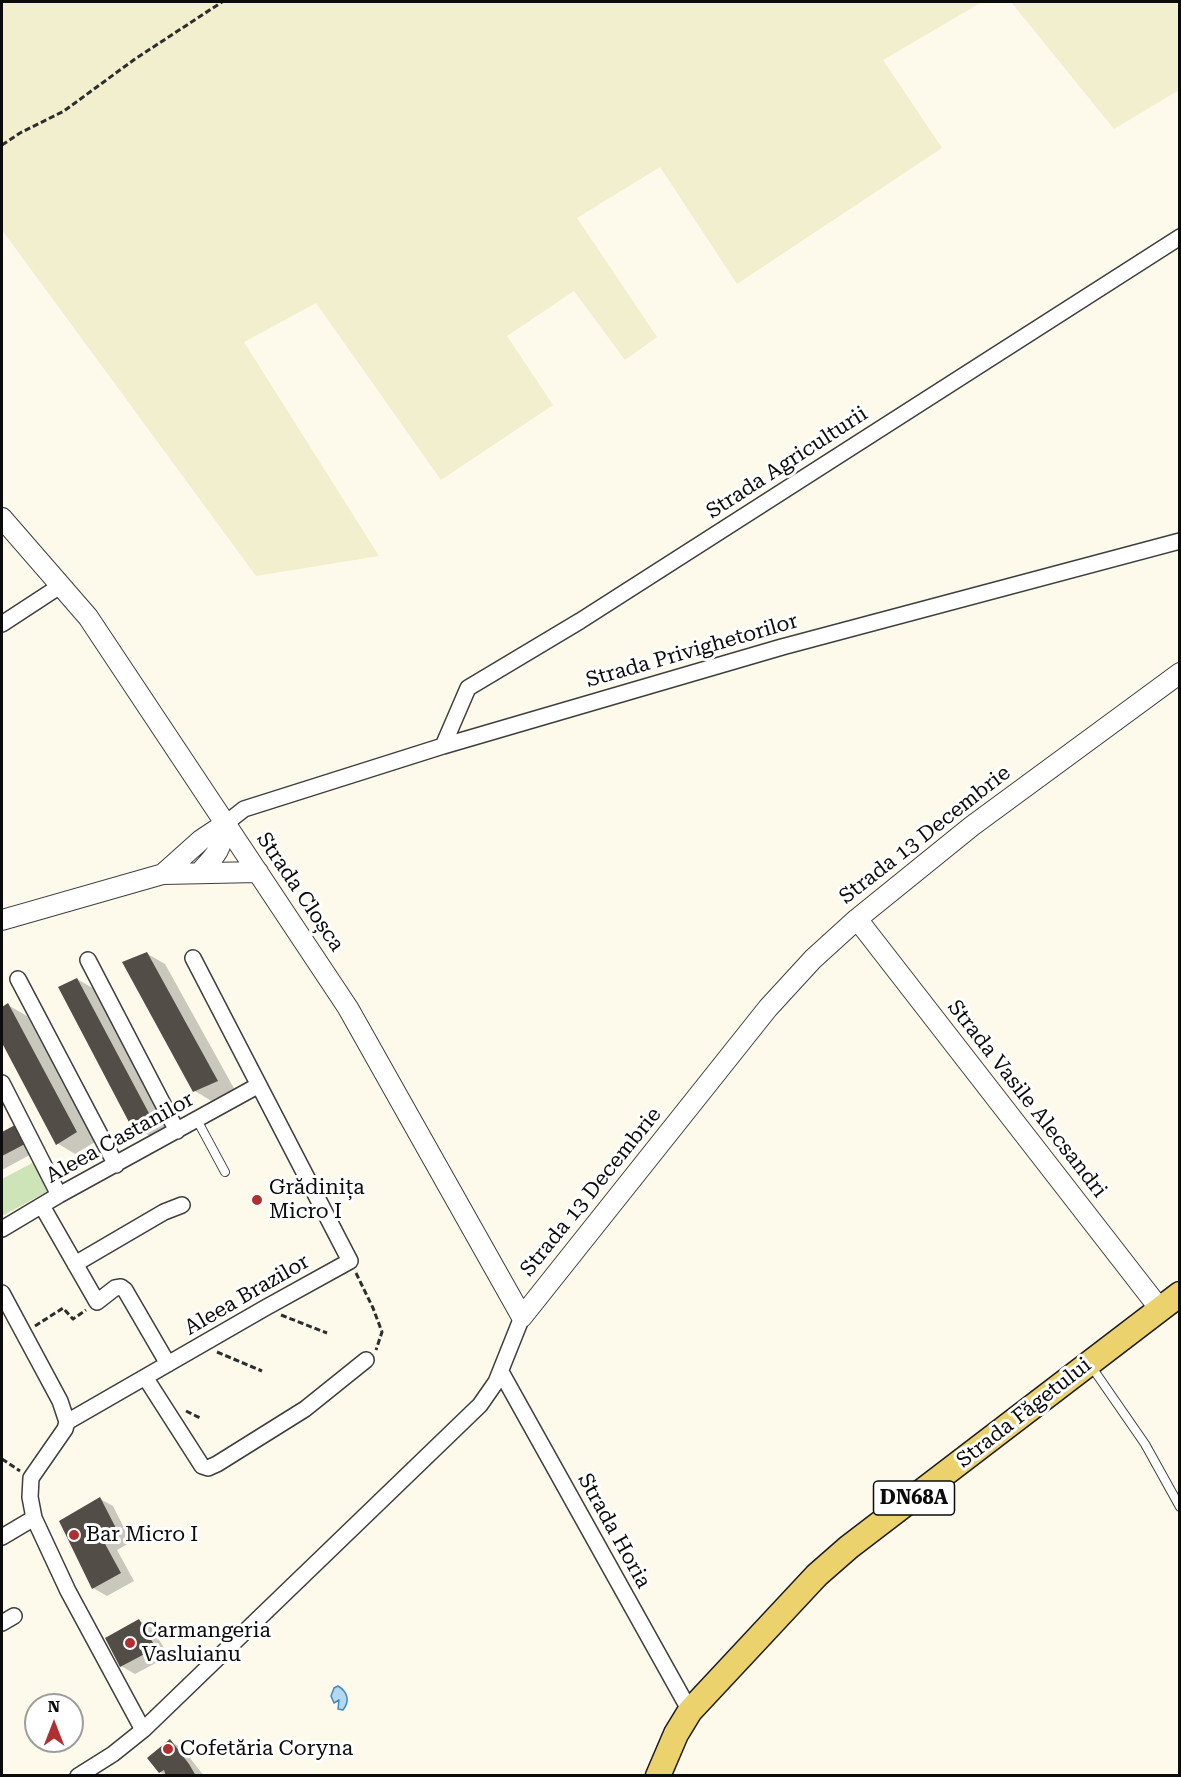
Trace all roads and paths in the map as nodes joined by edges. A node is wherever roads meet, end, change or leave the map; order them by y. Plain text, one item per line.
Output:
1 (222, 2) edge
2 (2, 145) edge
3 (1179, 237) edge
4 (2, 518) edge
5 (1179, 541) edge
6 (60, 586) junction
7 (2, 624) edge
8 (1179, 673) edge
9 (443, 746) junction
10 (225, 824) junction
11 (200, 872) junction
12 (258, 872) junction
13 (163, 874) junction
14 (856, 919) junction
15 (2, 920) edge
16 (193, 958) dead end
17 (88, 960) dead end
18 (18, 979) dead end
19 (2, 1083) edge
20 (260, 1085) junction
21 (197, 1120) junction
22 (177, 1131) junction
23 (116, 1165) junction
24 (225, 1172) dead end
25 (59, 1195) junction
26 (182, 1205) dead end
27 (42, 1206) junction
28 (2, 1229) edge
29 (350, 1261) junction
30 (75, 1264) junction
31 (2, 1293) edge
32 (1179, 1294) edge
33 (98, 1302) junction
34 (265, 1308) junction
35 (1160, 1309) junction
36 (522, 1317) junction
37 (327, 1333) dead end
38 (24, 1334) junction
39 (202, 1346) junction
40 (366, 1360) joint
41 (1089, 1363) junction
42 (168, 1364) junction
43 (262, 1371) dead end
44 (501, 1372) junction
45 (145, 1377) junction
46 (67, 1422) junction
47 (2, 1459) edge
48 (31, 1478) junction
49 (1179, 1507) edge
50 (34, 1518) junction
51 (2, 1538) edge
52 (690, 1711) junction
53 (143, 1730) junction
54 (78, 1776) edge
55 (658, 1776) edge

1 - 2 path
3 - 9 street, Strada Agriculturii
4 - 6 street, Strada Cloșca
5 - 9 street, Strada Privighetorilor
6 - 7 street
6 - 10 street, Strada Cloșca
8 - 14 street, Strada 13 Decembrie
9 - 10 street, Strada Privighetorilor
10 - 11 street
10 - 12 street, Strada Cloșca
10 - 13 street
11 - 12 street
11 - 13 street
12 - 36 street, Strada Cloșca
13 - 15 street
14 - 35 street, Strada Vasile Alecsandri
14 - 36 street, Strada 13 Decembrie
16 - 20 street
17 - 22 street
18 - 23 street
19 - 25 street
20 - 21 street, Aleea Castanilor
20 - 29 street
21 - 22 street, Aleea Castanilor
21 - 24 lane
22 - 23 street, Aleea Castanilor
23 - 25 street, Aleea Castanilor
25 - 27 street, Aleea Castanilor
26 - 30 street
27 - 28 street, Aleea Castanilor
27 - 30 street
29 - 34 street, Aleea Brazilor
29 - 40 path
30 - 33 street
31 - 38 street
32 - 35 main road, Strada Făgetului / DN68A
33 - 38 path
33 - 42 street
34 - 37 path
34 - 39 street, Aleea Brazilor
35 - 41 main road, Strada Făgetului / DN68A
36 - 44 street, Strada 13 Decembrie
38 - 46 street
39 - 42 street, Aleea Brazilor
39 - 43 path
40 - 45 street
41 - 49 lane
41 - 52 main road, Strada Făgetului / DN68A
42 - 45 street, Aleea Brazilor
44 - 52 street, Strada Horia
44 - 53 street, Strada 13 Decembrie
45 - 46 street, Aleea Brazilor
46 - 48 street
47 - 48 path
48 - 50 street
50 - 51 street
50 - 53 street
52 - 55 main road, DN68A
53 - 54 street, Strada 13 Decembrie

